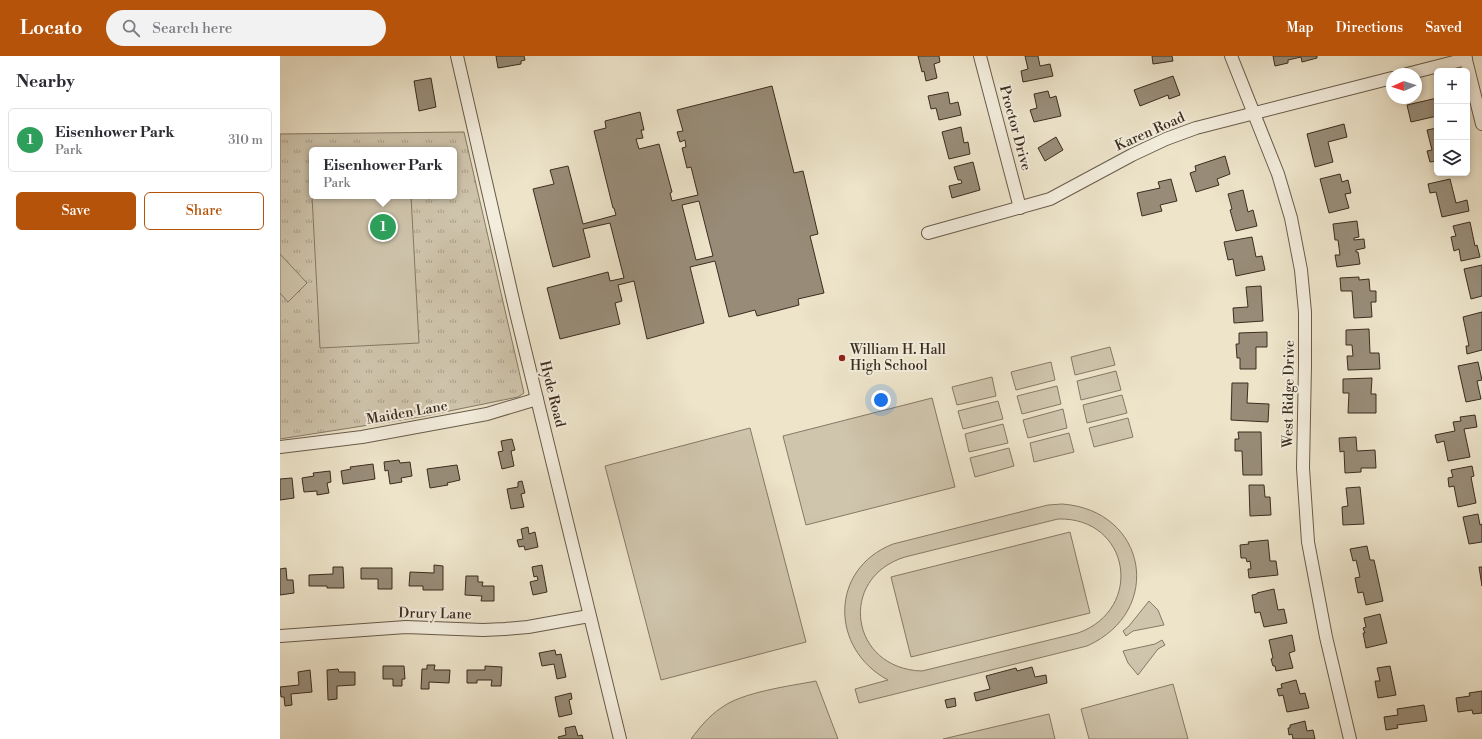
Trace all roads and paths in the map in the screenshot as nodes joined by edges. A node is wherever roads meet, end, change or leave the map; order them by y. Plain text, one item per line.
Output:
1 (457, 56) edge
2 (980, 56) edge
3 (1231, 56) edge
4 (1465, 58) edge
5 (1422, 70) edge
6 (1386, 79) edge
7 (1254, 112) junction
8 (1482, 124) edge
9 (1020, 208) junction
10 (928, 233) dead end
11 (537, 399) junction
12 (280, 447) edge
13 (589, 616) junction
14 (280, 636) edge
15 (620, 739) edge
16 (1350, 739) edge

1 - 11 street, Hyde Road
2 - 9 street, Proctor Drive
3 - 7 street, West Ridge Drive
4 - 5 street
4 - 8 street
6 - 7 street, Karen Road
7 - 9 street, Karen Road
7 - 16 street, West Ridge Drive
9 - 10 street, Karen Road
11 - 12 street, Maiden Lane
11 - 13 street, Hyde Road
13 - 14 street, Drury Lane
13 - 15 street, Hyde Road

